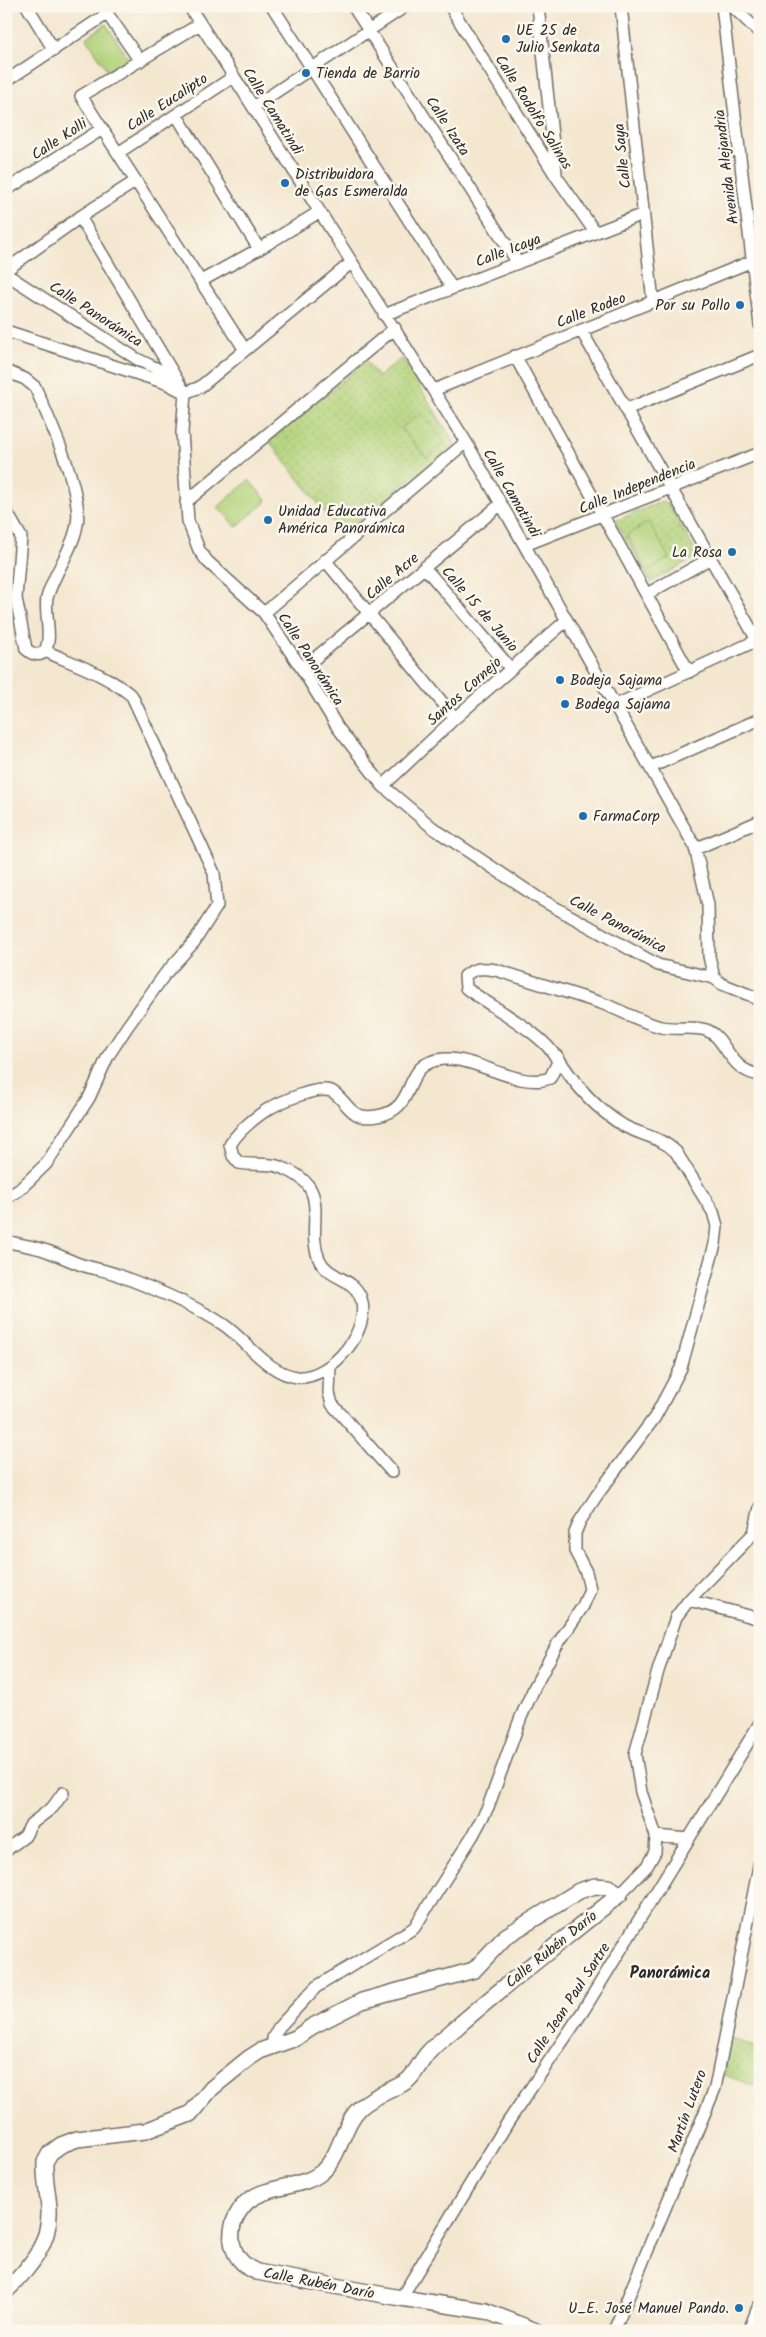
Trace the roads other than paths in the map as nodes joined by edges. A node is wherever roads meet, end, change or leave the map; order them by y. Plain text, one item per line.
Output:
1 (27, 6) edge
2 (189, 6) edge
3 (272, 6) edge
4 (353, 6) edge
5 (406, 6) edge
6 (450, 6) edge
7 (538, 6) edge
8 (621, 6) edge
9 (722, 6) edge
10 (732, 6) edge
11 (105, 10) edge
12 (200, 24) junction
13 (368, 30) junction
14 (760, 33) edge
15 (54, 50) junction
16 (140, 61) junction
17 (310, 68) junction
18 (233, 77) junction
19 (6, 81) edge
20 (253, 107) junction
21 (177, 116) junction
22 (102, 129) junction
23 (118, 153) junction
24 (556, 176) junction
25 (136, 180) junction
26 (6, 190) edge
27 (319, 212) junction
28 (643, 214) junction
29 (80, 216) junction
30 (596, 232) junction
31 (259, 249) junction
32 (756, 260) edge
33 (351, 263) junction
34 (518, 263) junction
35 (6, 270) edge
36 (6, 274) edge
37 (201, 281) junction
38 (452, 288) junction
39 (653, 302) junction
40 (384, 315) junction
41 (760, 325) edge
42 (394, 328) junction
43 (581, 330) junction
44 (6, 331) edge
45 (245, 350) junction
46 (760, 355) edge
47 (515, 356) junction
48 (6, 371) edge
49 (176, 378) junction
50 (434, 390) junction
51 (185, 393) junction
52 (627, 409) junction
53 (466, 442) junction
54 (760, 453) edge
55 (669, 488) junction
56 (186, 502) junction
57 (501, 504) junction
58 (6, 511) edge
59 (602, 516) junction
60 (525, 545) junction
61 (711, 558) junction
62 (325, 560) junction
63 (425, 568) junction
64 (647, 594) junction
65 (264, 612) junction
66 (370, 614) junction
67 (567, 620) junction
68 (759, 639) edge
69 (45, 651) junction
70 (511, 669) junction
71 (302, 670) junction
72 (689, 672) junction
73 (616, 705) junction
74 (455, 718) junction
75 (760, 719) edge
76 (651, 767) junction
77 (383, 786) junction
78 (760, 821) edge
79 (695, 849) junction
80 (714, 978) junction
81 (760, 1002) edge
82 (555, 1054) junction
83 (760, 1075) edge
84 (6, 1198) edge
85 (6, 1241) edge
86 (330, 1366) junction
87 (392, 1472) dead end
88 (760, 1507) edge
89 (689, 1600) junction
90 (760, 1619) edge
91 (760, 1723) edge
92 (63, 1794) dead end
93 (656, 1836) junction
94 (688, 1839) junction
95 (6, 1850) edge
96 (760, 1861) edge
97 (620, 1894) junction
98 (274, 2046) junction
99 (6, 2291) edge
100 (401, 2298) junction
101 (760, 2308) edge
102 (536, 2331) edge
103 (614, 2331) edge
104 (751, 2331) edge

1 - 15 street
2 - 12 street, Calle Camatindi
3 - 17 street
4 - 13 street, Calle Izata
5 - 13 street
6 - 24 street, Calle Rodolfo Salinas
7 - 24 street
8 - 28 street, Calle Saya
9 - 32 street, Avenida Alejandria
10 - 14 street
11 - 15 street
11 - 16 street
12 - 16 street
12 - 18 street, Calle Camatindi
13 - 17 street
13 - 34 street, Calle Izata
15 - 19 street
16 - 22 street
17 - 20 street
17 - 38 street
18 - 20 street, Calle Camatindi
18 - 21 street, Calle Eucalipto
20 - 27 street, Calle Camatindi
21 - 23 street, Calle Eucalipto
21 - 31 street
22 - 23 street
22 - 26 street, Calle Kolli
23 - 25 street
24 - 30 street, Calle Rodolfo Salinas
25 - 29 street
25 - 37 street
27 - 31 street
27 - 33 street, Calle Camatindi
28 - 30 street, Calle Icaya
28 - 39 street, Calle Saya
29 - 35 street
29 - 49 street
30 - 34 street, Calle Icaya
31 - 37 street
32 - 39 street, Calle Rodeo
32 - 41 street, Avenida Alejandria
33 - 40 street, Calle Camatindi
33 - 45 street
34 - 38 street, Calle Icaya
36 - 49 street, Calle Panorámica
37 - 45 street
38 - 40 street, Calle Icaya
39 - 43 street, Calle Rodeo
40 - 42 street, Calle Camatindi
42 - 50 street, Calle Camatindi
42 - 56 street
43 - 47 street, Calle Rodeo
43 - 52 street
44 - 51 street
45 - 51 street
46 - 52 street
47 - 50 street, Calle Rodeo
47 - 59 street
48 - 69 street
49 - 51 street
50 - 53 street, Calle Camatindi
51 - 56 street, Calle Panorámica
52 - 55 street
53 - 57 street, Calle Camatindi
53 - 62 street
54 - 55 street, Calle Independencia
55 - 59 street, Calle Independencia
55 - 61 street
56 - 65 street, Calle Panorámica
57 - 60 street, Calle Camatindi
57 - 63 street, Calle Acre
58 - 69 street
59 - 60 street, Calle Independencia
59 - 64 street
60 - 67 street, Calle Camatindi
61 - 64 street
61 - 68 street
62 - 65 street
62 - 66 street
63 - 66 street, Calle Acre
63 - 70 street, Calle 15 de Junio
64 - 72 street
65 - 71 street, Calle Panorámica
66 - 71 street, Calle Acre
66 - 74 street
67 - 70 street, Santos Cornejo
67 - 73 street, Calle Camatindi
68 - 72 street
69 - 84 street
70 - 74 street, Santos Cornejo
71 - 77 street, Calle Panorámica
72 - 73 street
73 - 76 street, Calle Camatindi
74 - 77 street, Santos Cornejo
75 - 76 street
76 - 79 street, Calle Camatindi
77 - 80 street, Calle Panorámica
78 - 79 street
79 - 80 street, Calle Camatindi
80 - 81 street
82 - 83 street
82 - 86 street
82 - 98 street
85 - 86 street
86 - 87 street
88 - 89 street
89 - 90 street
89 - 93 street
91 - 94 street, Calle Jean Paul Sartre
92 - 95 street
93 - 94 street
93 - 97 street
94 - 100 street, Calle Jean Paul Sartre
96 - 103 street, Martín Lutero
97 - 98 main road
97 - 100 main road, Calle Rubén Darío
98 - 99 main road
100 - 102 main road, Calle Rubén Darío
101 - 104 main road

